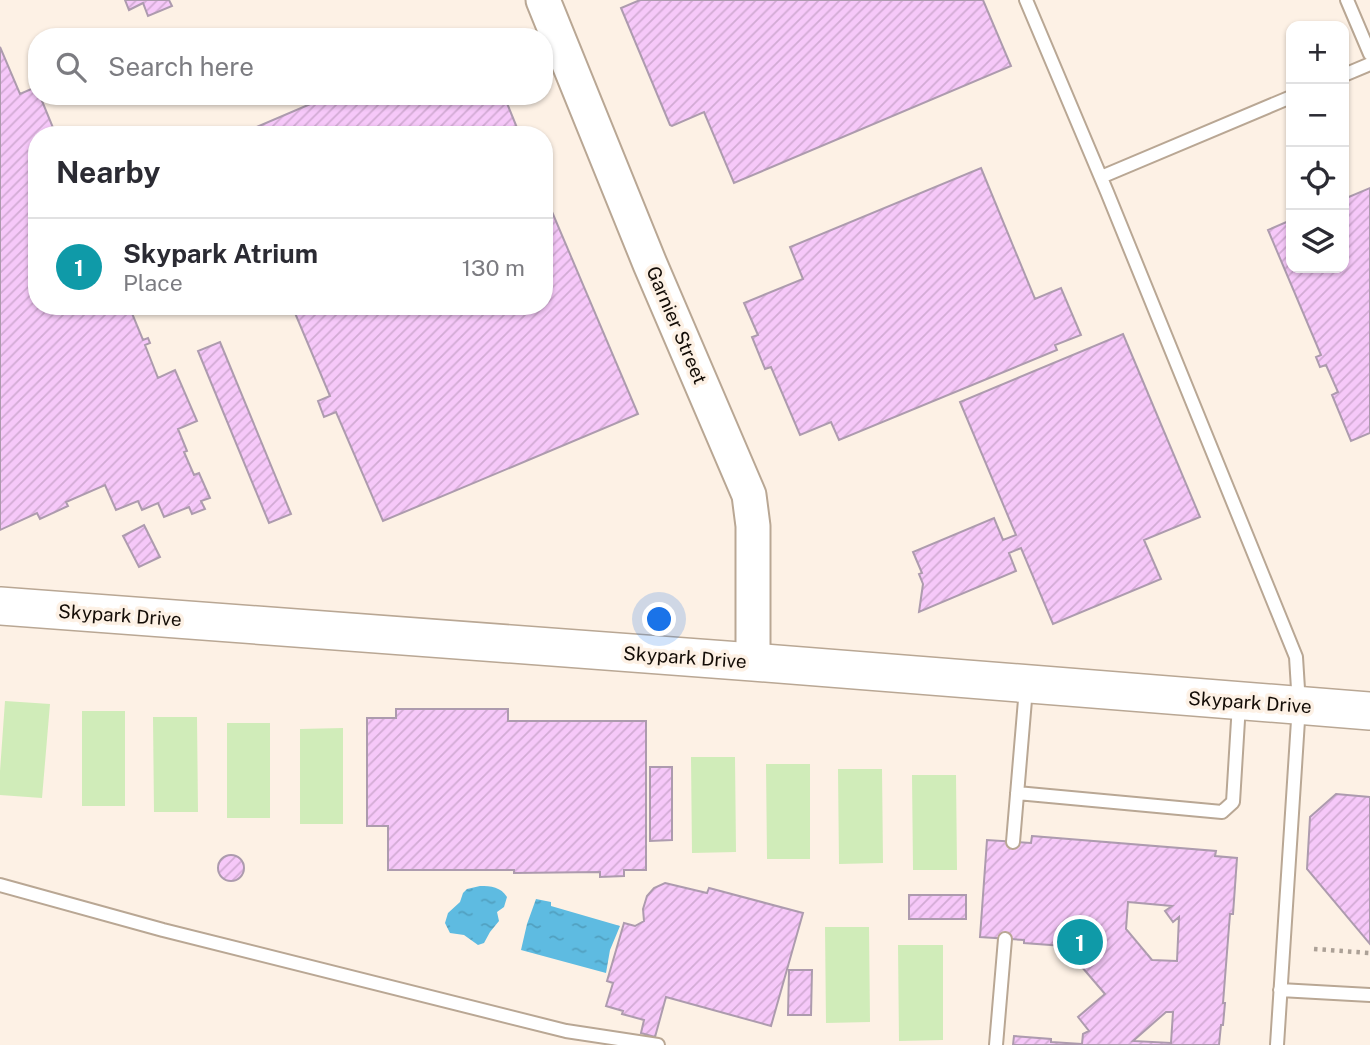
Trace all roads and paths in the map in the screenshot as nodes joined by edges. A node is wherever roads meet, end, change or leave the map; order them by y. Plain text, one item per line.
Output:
1 (543, 0) edge
2 (1026, 0) edge
3 (1347, 0) edge
4 (1370, 54) edge
5 (1370, 64) edge
6 (1349, 73) edge
7 (1286, 99) edge
8 (1101, 177) junction
9 (0, 606) edge
10 (753, 662) junction
11 (1026, 684) junction
12 (1239, 701) junction
13 (1300, 705) junction
14 (1370, 711) edge
15 (1017, 793) junction
16 (1013, 842) dead end
17 (0, 885) edge
18 (1005, 939) dead end
19 (1314, 949) dead end
20 (1370, 953) edge
21 (1280, 990) junction
22 (1370, 995) edge
23 (658, 1045) edge
24 (996, 1045) edge
25 (1277, 1045) edge

1 - 10 street, Garnier Street
2 - 8 lane
3 - 4 lane
5 - 6 lane
7 - 8 lane
8 - 13 lane
9 - 10 main road, Skypark Drive
10 - 11 main road, Skypark Drive
11 - 12 main road, Skypark Drive
11 - 15 lane
12 - 13 main road, Skypark Drive
12 - 15 lane
13 - 14 main road, Skypark Drive
13 - 21 lane
15 - 16 lane
17 - 23 lane
18 - 24 lane
19 - 20 path
21 - 22 lane
21 - 25 lane

